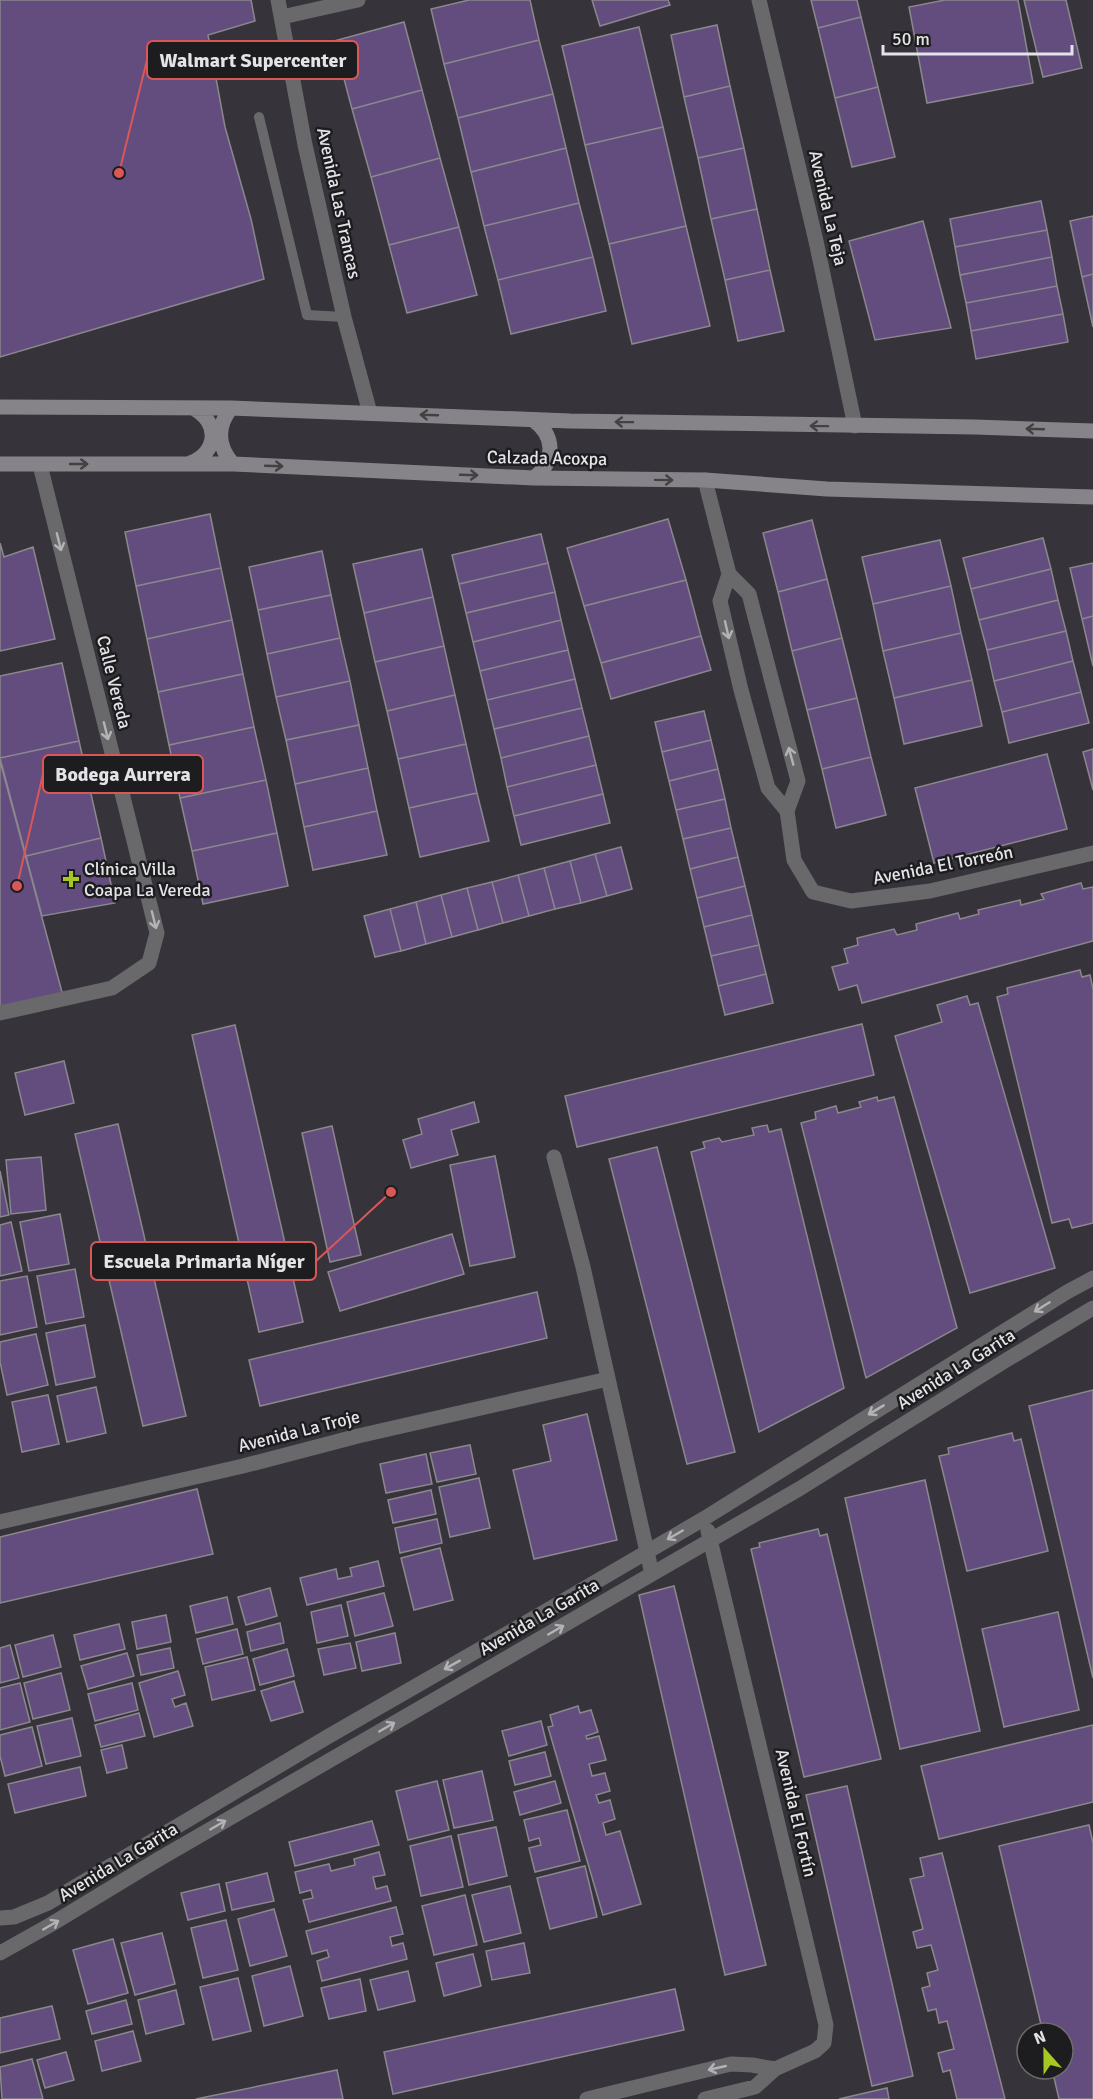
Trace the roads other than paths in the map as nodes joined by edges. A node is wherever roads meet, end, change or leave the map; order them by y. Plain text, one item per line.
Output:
1 (278, 0) edge
2 (358, 0) edge
3 (759, 0) edge
4 (282, 17) junction
5 (259, 117) dead end
6 (344, 317) junction
7 (4, 405) edge
8 (193, 408) junction
9 (231, 408) junction
10 (370, 413) junction
11 (533, 420) junction
12 (570, 421) junction
13 (855, 426) junction
14 (1093, 431) edge
15 (190, 463) junction
16 (0, 464) edge
17 (233, 464) junction
18 (40, 465) junction
19 (534, 478) junction
20 (565, 478) junction
21 (705, 480) junction
22 (1093, 497) edge
23 (729, 573) junction
24 (787, 812) junction
25 (1093, 853) edge
26 (0, 1013) edge
27 (554, 1157) dead end
28 (1093, 1278) edge
29 (1093, 1308) edge
30 (608, 1379) junction
31 (705, 1518) junction
32 (0, 1522) edge
33 (711, 1539) junction
34 (647, 1552) junction
35 (652, 1574) junction
36 (0, 1918) edge
37 (0, 1953) edge
38 (775, 2069) junction
39 (587, 2099) edge
40 (705, 2099) edge

1 - 4 street, Avenida Las Trancas
2 - 4 street
3 - 13 street, Avenida La Teja
4 - 6 street, Avenida Las Trancas
5 - 6 lane
6 - 10 street, Avenida Las Trancas
7 - 8 main road, Calzada Acoxpa
8 - 9 main road, Calzada Acoxpa
8 - 15 main road
9 - 10 main road, Calzada Acoxpa
9 - 17 main road
11 -> 10 main road, Calzada Acoxpa
11 - 12 main road, Calzada Acoxpa
11 - 19 main road
13 -> 12 main road, Calzada Acoxpa
12 - 20 main road
14 -> 13 main road, Calzada Acoxpa
15 - 17 main road, Calzada Acoxpa
18 -> 15 main road, Calzada Acoxpa
16 - 18 main road, Calzada Acoxpa
17 -> 19 main road, Calzada Acoxpa
18 -> 26 street, Calle Vereda
19 - 20 main road, Calzada Acoxpa
20 -> 21 main road, Calzada Acoxpa
21 - 22 main road, Calzada Acoxpa
21 - 23 street, Avenida El Torreón
23 -> 24 street
24 -> 23 street, Avenida El Torreón
24 - 25 street, Avenida El Torreón
27 - 30 street
28 -> 31 street, Avenida La Garita
29 - 33 street, Avenida La Garita
30 - 32 street, Avenida La Troje
30 - 34 street
31 - 33 street, Avenida El Fortín
31 -> 34 street, Avenida La Garita
33 - 35 street, Avenida La Garita
33 - 38 street, Avenida El Fortín
34 - 35 street
34 -> 36 street, Avenida La Garita
37 -> 35 street, Avenida La Garita
38 -> 39 street
38 - 40 street, Avenida El Fortín

